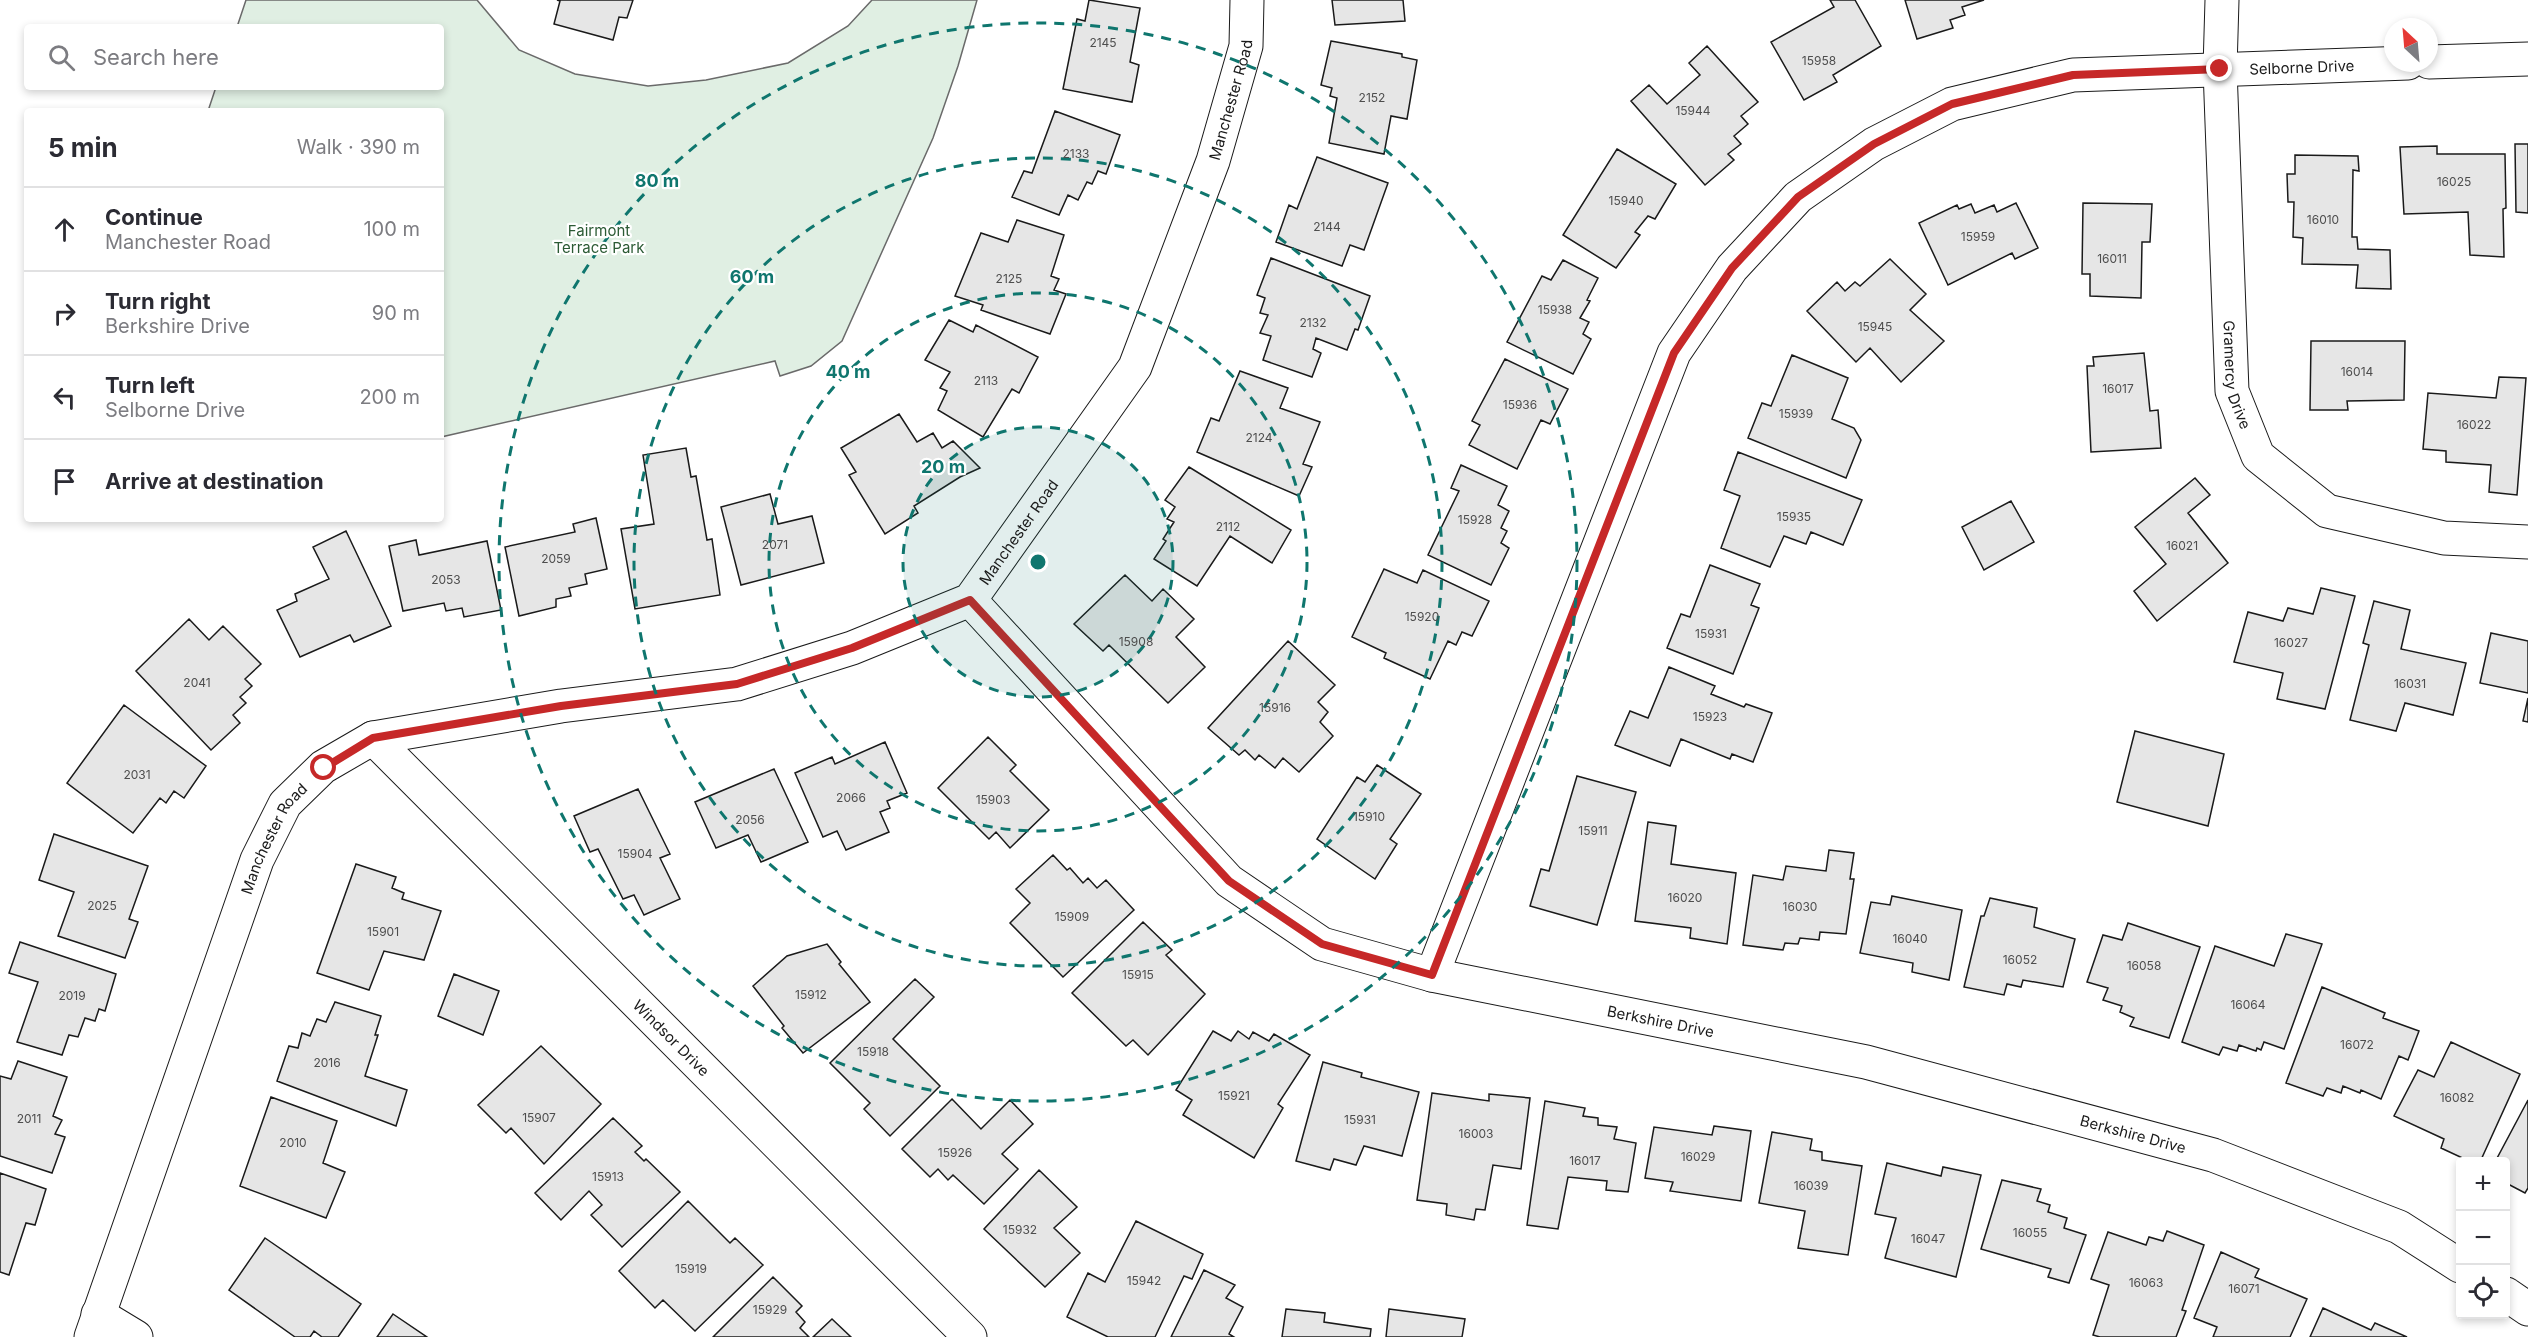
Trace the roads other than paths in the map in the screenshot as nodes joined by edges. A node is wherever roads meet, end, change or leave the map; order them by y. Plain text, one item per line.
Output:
1 (1246, 0) edge
2 (2222, 0) edge
3 (2528, 59) edge
4 (2438, 62) edge
5 (2384, 64) edge
6 (2220, 69) junction
7 (2528, 542) edge
8 (970, 600) junction
9 (373, 738) junction
10 (1432, 975) junction
11 (2458, 1265) edge
12 (2510, 1297) edge
13 (2528, 1308) edge
14 (95, 1325) edge
15 (136, 1337) edge
16 (970, 1337) edge

1 - 8 street, Manchester Road
2 - 6 street, Gramercy Drive
3 - 4 street
5 - 6 street, Selborne Drive
6 - 7 street, Gramercy Drive
6 - 10 street, Selborne Drive
8 - 9 street, Manchester Road
8 - 10 street, Berkshire Drive
9 - 14 street, Manchester Road
9 - 16 street, Windsor Drive
10 - 11 street, Berkshire Drive
12 - 13 street
14 - 15 street

